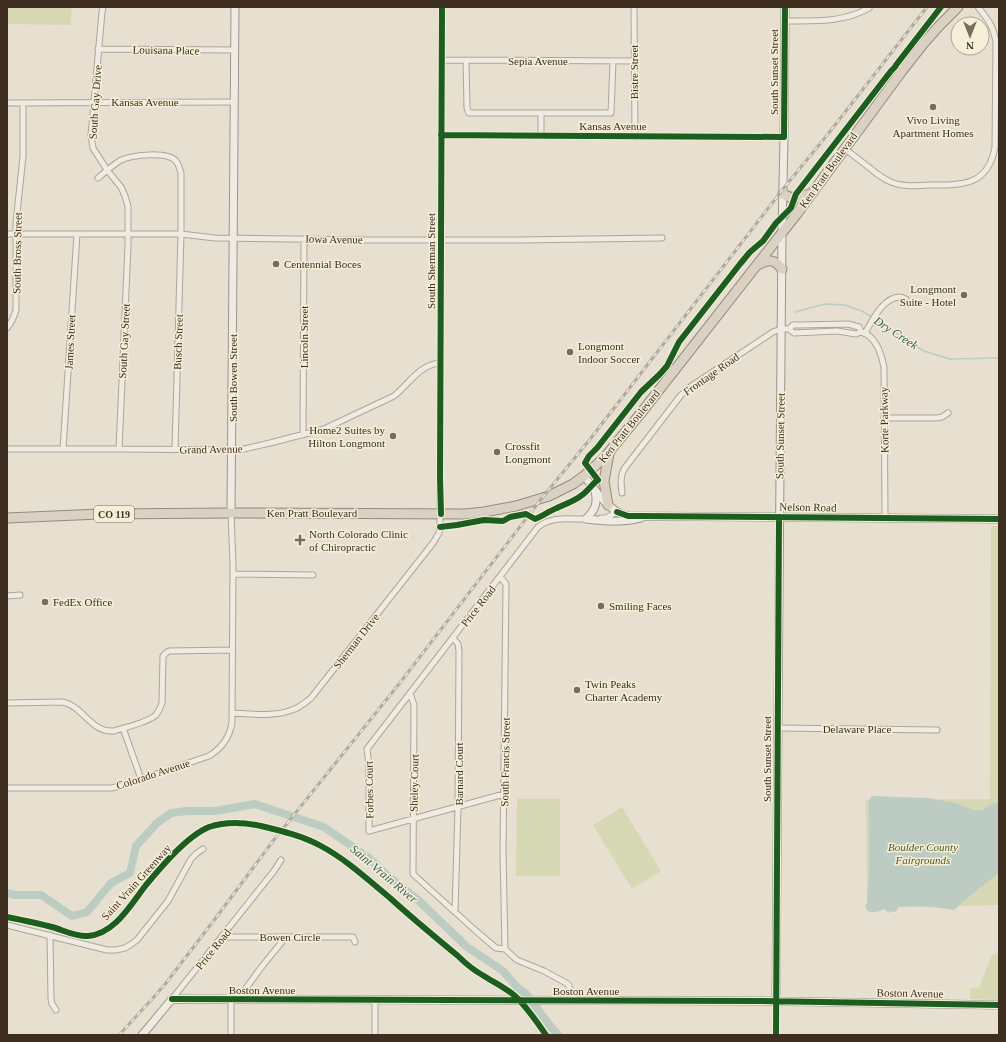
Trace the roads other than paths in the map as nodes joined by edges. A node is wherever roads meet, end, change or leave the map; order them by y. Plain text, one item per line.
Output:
1 (104, 7) edge
2 (235, 7) edge
3 (442, 7) edge
4 (634, 7) edge
5 (785, 7) edge
6 (958, 7) edge
7 (978, 7) edge
8 (869, 8) edge
9 (784, 21) junction
10 (98, 49) junction
11 (235, 50) junction
12 (442, 60) junction
13 (466, 60) junction
14 (634, 61) junction
15 (613, 62) junction
16 (997, 94) edge
17 (93, 102) junction
18 (234, 102) junction
19 (7, 103) edge
20 (23, 103) junction
21 (541, 114) junction
22 (441, 134) junction
23 (541, 136) junction
24 (635, 137) junction
25 (784, 138) junction
26 (844, 148) junction
27 (784, 158) junction
28 (107, 170) junction
29 (98, 178) dead end
30 (783, 183) dead end
31 (812, 193) junction
32 (783, 194) junction
33 (782, 232) junction
34 (7, 234) edge
35 (16, 234) junction
36 (77, 234) junction
37 (128, 234) junction
38 (181, 234) junction
39 (233, 238) junction
40 (662, 238) dead end
41 (304, 239) junction
42 (441, 240) junction
43 (755, 267) junction
44 (782, 268) junction
45 (906, 299) dead end
46 (7, 328) edge
47 (785, 329) junction
48 (863, 332) junction
49 (440, 363) junction
50 (948, 413) dead end
51 (884, 418) junction
52 (303, 435) junction
53 (7, 449) edge
54 (63, 449) junction
55 (119, 449) junction
56 (175, 449) junction
57 (232, 450) junction
58 (609, 453) junction
59 (584, 476) junction
60 (594, 489) junction
61 (622, 493) dead end
62 (608, 505) junction
63 (232, 512) junction
64 (617, 512) junction
65 (441, 514) junction
66 (648, 516) junction
67 (780, 517) junction
68 (885, 517) junction
69 (7, 518) edge
70 (999, 518) edge
71 (586, 519) junction
72 (233, 574) junction
73 (313, 574) dead end
74 (500, 577) junction
75 (20, 595) dead end
76 (7, 596) edge
77 (454, 638) junction
78 (232, 650) junction
79 (410, 692) junction
80 (7, 703) edge
81 (232, 713) junction
82 (123, 728) junction
83 (778, 728) junction
84 (937, 730) dead end
85 (222, 746) joint
86 (367, 749) joint
87 (141, 780) junction
88 (7, 788) edge
89 (504, 794) junction
90 (458, 807) junction
91 (413, 819) junction
92 (203, 849) dead end
93 (281, 860) dead end
94 (456, 912) junction
95 (7, 924) edge
96 (50, 935) junction
97 (222, 937) junction
98 (286, 937) junction
99 (355, 942) dead end
100 (505, 949) junction
101 (172, 999) junction
102 (234, 999) junction
103 (375, 1000) junction
104 (575, 1001) junction
105 (776, 1002) junction
106 (999, 1005) edge
107 (56, 1010) dead end
108 (142, 1035) edge
109 (231, 1035) edge
110 (375, 1035) edge
111 (776, 1035) edge

1 - 10 street, South Gay Drive
2 - 11 street, South Bowen Street
3 - 12 street, South Sherman Street
4 - 14 street, Bistre Street
5 - 9 street, South Sunset Street
6 - 26 highway, Ken Pratt Boulevard / CO 119
7 - 16 street
8 - 9 street
9 - 25 street, South Sunset Street
10 - 11 street, Louisana Place
10 - 17 street, South Gay Drive
11 - 18 street, South Bowen Street
12 - 13 street, Sepia Avenue
12 - 22 street, South Sherman Street
13 - 15 street, Sepia Avenue
13 - 21 street
14 - 15 street, Sepia Avenue
14 - 24 street, Bistre Street
15 - 21 street
16 - 26 street
17 - 18 street, Kansas Avenue
17 - 20 street, Kansas Avenue
17 - 28 street, South Gay Drive
18 - 39 street, South Bowen Street
19 - 20 street, Kansas Avenue
20 - 35 street, South Bross Street
21 - 23 street
22 - 23 street, Kansas Avenue
22 - 42 street, South Sherman Street
23 - 24 street, Kansas Avenue
24 - 25 street, Kansas Avenue
25 - 27 street, South Sunset Street
26 - 31 highway, Ken Pratt Boulevard / CO 119
27 - 30 street, South Sunset Street
27 - 32 street, South Sunset Street
28 - 29 street, Busch Street
28 - 37 street, South Gay Drive
28 - 38 street, Busch Street
31 - 32 highway
31 - 33 highway, Ken Pratt Boulevard / CO 119
32 - 33 street, South Sunset Street
33 - 43 highway, Ken Pratt Boulevard / CO 119
33 - 44 street, South Sunset Street
34 - 35 street, Iowa Avenue
35 - 36 street, Iowa Avenue
35 - 46 street, South Bross Street
36 - 37 street, Iowa Avenue
36 - 54 street, James Street
37 - 38 street, Iowa Avenue
37 - 55 street, South Gay Street
38 - 39 street, Iowa Avenue
38 - 56 street, Busch Street
39 - 41 street, Iowa Avenue
39 - 57 street, South Bowen Street
40 - 42 street, Iowa Avenue
41 - 42 street, Iowa Avenue
41 - 52 street, Lincoln Street
42 - 49 street, South Sherman Street
43 - 44 highway
43 - 58 highway, Ken Pratt Boulevard / CO 119
44 - 47 street, South Sunset Street
45 - 48 street
47 - 48 street
47 - 48 street, Korte Parkway
47 - 61 street, Frontage Road
47 - 67 street, South Sunset Street
48 - 51 street, Korte Parkway
49 - 52 street, Grand Avenue
49 - 65 street, South Sherman Street
50 - 51 street
51 - 68 street, Korte Parkway
52 - 57 street, Grand Avenue
53 - 54 street, Grand Avenue
54 - 55 street, Grand Avenue
55 - 56 street, Grand Avenue
56 - 57 street, Grand Avenue
57 - 63 street, South Bowen Street
58 - 59 highway, Ken Pratt Boulevard / CO 119
58 - 62 highway
59 - 60 street, Nelson Road
59 - 65 highway, Ken Pratt Boulevard / CO 119
60 - 62 street, Nelson Road
60 - 71 street
62 - 64 street, Nelson Road
63 - 65 highway, Ken Pratt Boulevard / CO 119
63 - 69 highway, Ken Pratt Boulevard / CO 119
63 - 72 street, South Bowen Street
64 - 66 street, Nelson Road
64 - 71 street, Price Road
65 - 81 street, Sherman Drive
66 - 67 street, Nelson Road
66 - 71 street
67 - 68 street, Nelson Road
67 - 83 street, South Sunset Street
68 - 70 street, Nelson Road
71 - 74 street, Price Road
72 - 73 street
72 - 78 street, South Bowen Street
74 - 77 street, Price Road
74 - 89 street, South Francis Street
75 - 76 street
77 - 79 street, Price Road
77 - 90 street, Barnard Court
78 - 81 street, South Bowen Street
78 - 82 street
79 - 86 street, Price Road
79 - 91 street, Sheley Court
80 - 82 street
81 - 85 street, South Bowen Street
82 - 87 street
83 - 84 street, Delaware Place
83 - 105 street, South Sunset Street
85 - 87 street, Colorado Avenue
86 - 91 street, Forbes Court
87 - 88 street, Colorado Avenue
89 - 90 street
89 - 100 street, South Francis Street
90 - 91 street
90 - 94 street, Barnard Court
91 - 94 street, Sheley Court
92 - 96 street
93 - 97 street, Price Road
94 - 100 street
95 - 96 street
96 - 107 street
97 - 98 street, Bowen Circle
97 - 101 street, Price Road
98 - 99 street, Bowen Circle
98 - 102 street
100 - 104 street
101 - 102 street, Boston Avenue
101 - 108 street, Price Road
102 - 103 street, Boston Avenue
102 - 109 street
103 - 104 street, Boston Avenue
103 - 110 street
104 - 105 street, Boston Avenue
105 - 106 street, Boston Avenue
105 - 111 street

